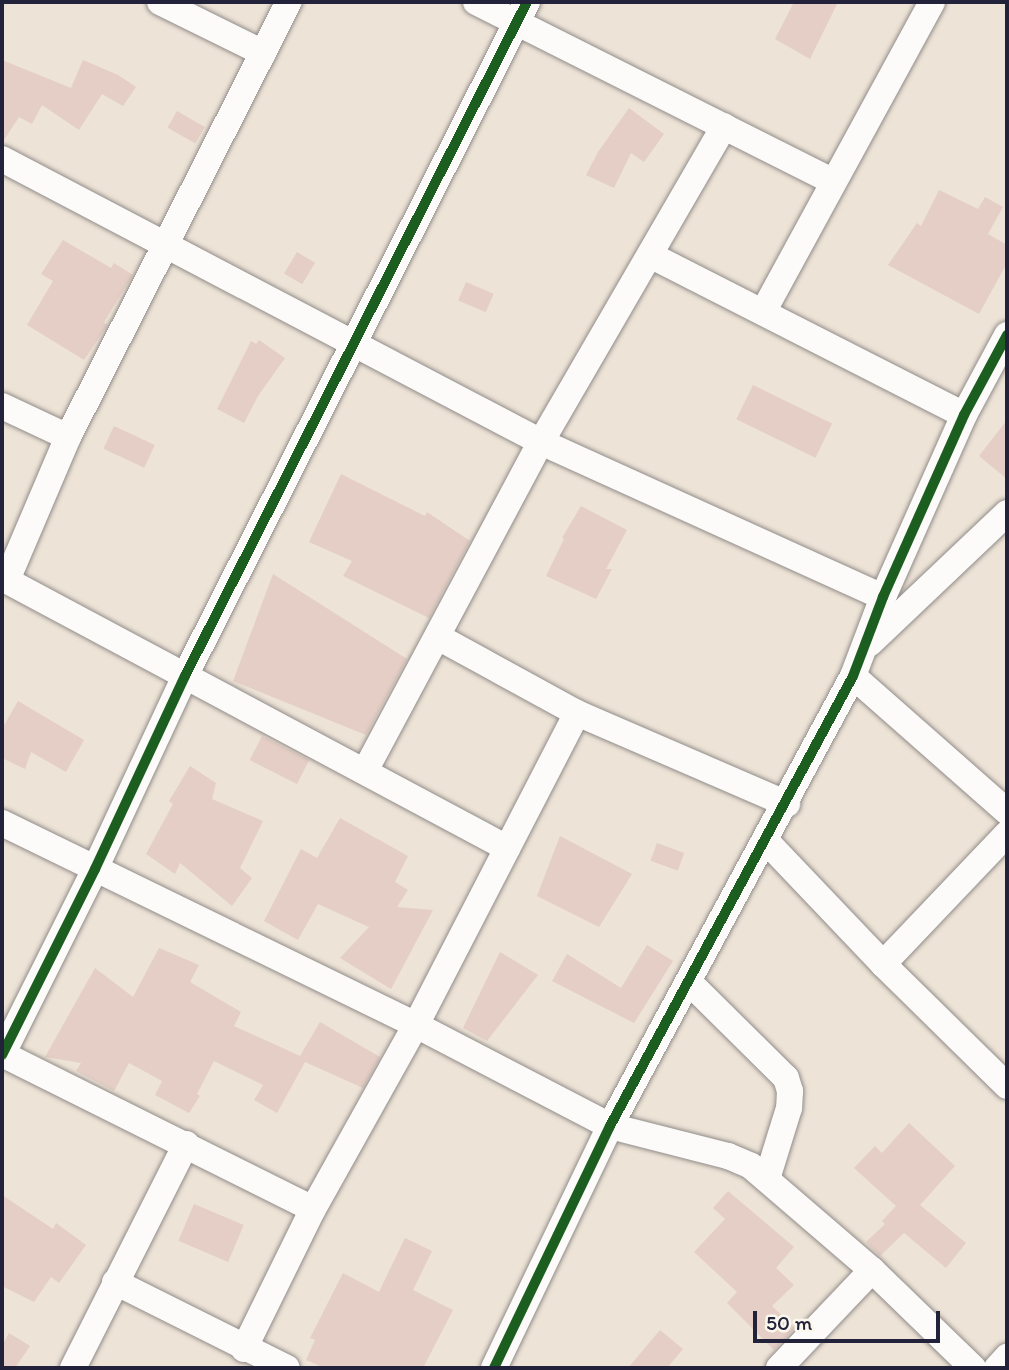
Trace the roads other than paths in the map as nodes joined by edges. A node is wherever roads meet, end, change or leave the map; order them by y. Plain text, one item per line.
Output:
1 (160, 2) edge
2 (289, 2) edge
3 (476, 2) edge
4 (932, 2) edge
5 (522, 12) edge
6 (263, 54) junction
7 (724, 126) junction
8 (2, 159) edge
9 (832, 181) junction
10 (165, 242) junction
11 (650, 255) junction
12 (763, 312) junction
13 (1007, 335) edge
14 (353, 344) junction
15 (2, 406) edge
16 (964, 415) junction
17 (68, 438) junction
18 (541, 442) junction
19 (1007, 513) edge
20 (4, 579) edge
21 (883, 597) junction
22 (438, 637) junction
23 (863, 649) junction
24 (186, 676) junction
25 (853, 676) junction
26 (577, 713) junction
27 (365, 771) junction
28 (787, 804) junction
29 (1007, 812) edge
30 (2, 823) edge
31 (1007, 834) edge
32 (766, 841) junction
33 (507, 848) junction
34 (94, 869) junction
35 (883, 964) junction
36 (689, 982) junction
37 (416, 1025) junction
38 (2, 1054) edge
39 (1007, 1086) edge
40 (610, 1126) junction
41 (186, 1144) junction
42 (767, 1179) junction
43 (313, 1209) junction
44 (872, 1270) junction
45 (115, 1282) junction
46 (244, 1349) junction
47 (1007, 1357) edge
48 (72, 1368) edge
49 (287, 1368) edge
50 (494, 1368) edge
51 (779, 1368) edge
52 (973, 1368) edge
53 (997, 1368) edge

1 - 6 street
2 - 6 street
3 - 5 street
4 - 9 street
5 - 7 street
5 - 14 street
6 - 10 street
7 - 9 street
7 - 11 street
8 - 10 street
9 - 12 street
10 - 14 street
10 - 17 street
11 - 12 street
11 - 18 street
12 - 16 street
13 - 16 street
14 - 18 street
14 - 24 street
15 - 17 street
16 - 21 street
17 - 20 street
18 - 21 street
18 - 22 street
19 - 23 street
20 - 24 street
21 - 23 street
22 - 26 street
22 - 27 street
23 - 25 street
24 - 27 street
24 - 34 street
25 - 28 street
25 - 29 street
26 - 28 street
26 - 33 street
27 - 33 street
28 - 32 street
30 - 34 street
31 - 35 street
32 - 35 street
32 - 36 street
33 - 37 street
34 - 37 street
34 - 38 street
35 - 39 street
36 - 40 street
36 - 42 street
37 - 40 street
37 - 43 street
38 - 41 street
40 - 42 street
40 - 50 street
41 - 43 street
41 - 45 street
42 - 44 street
43 - 46 street
44 - 51 street
44 - 52 street
45 - 46 street
45 - 48 street
46 - 49 street
47 - 53 street

